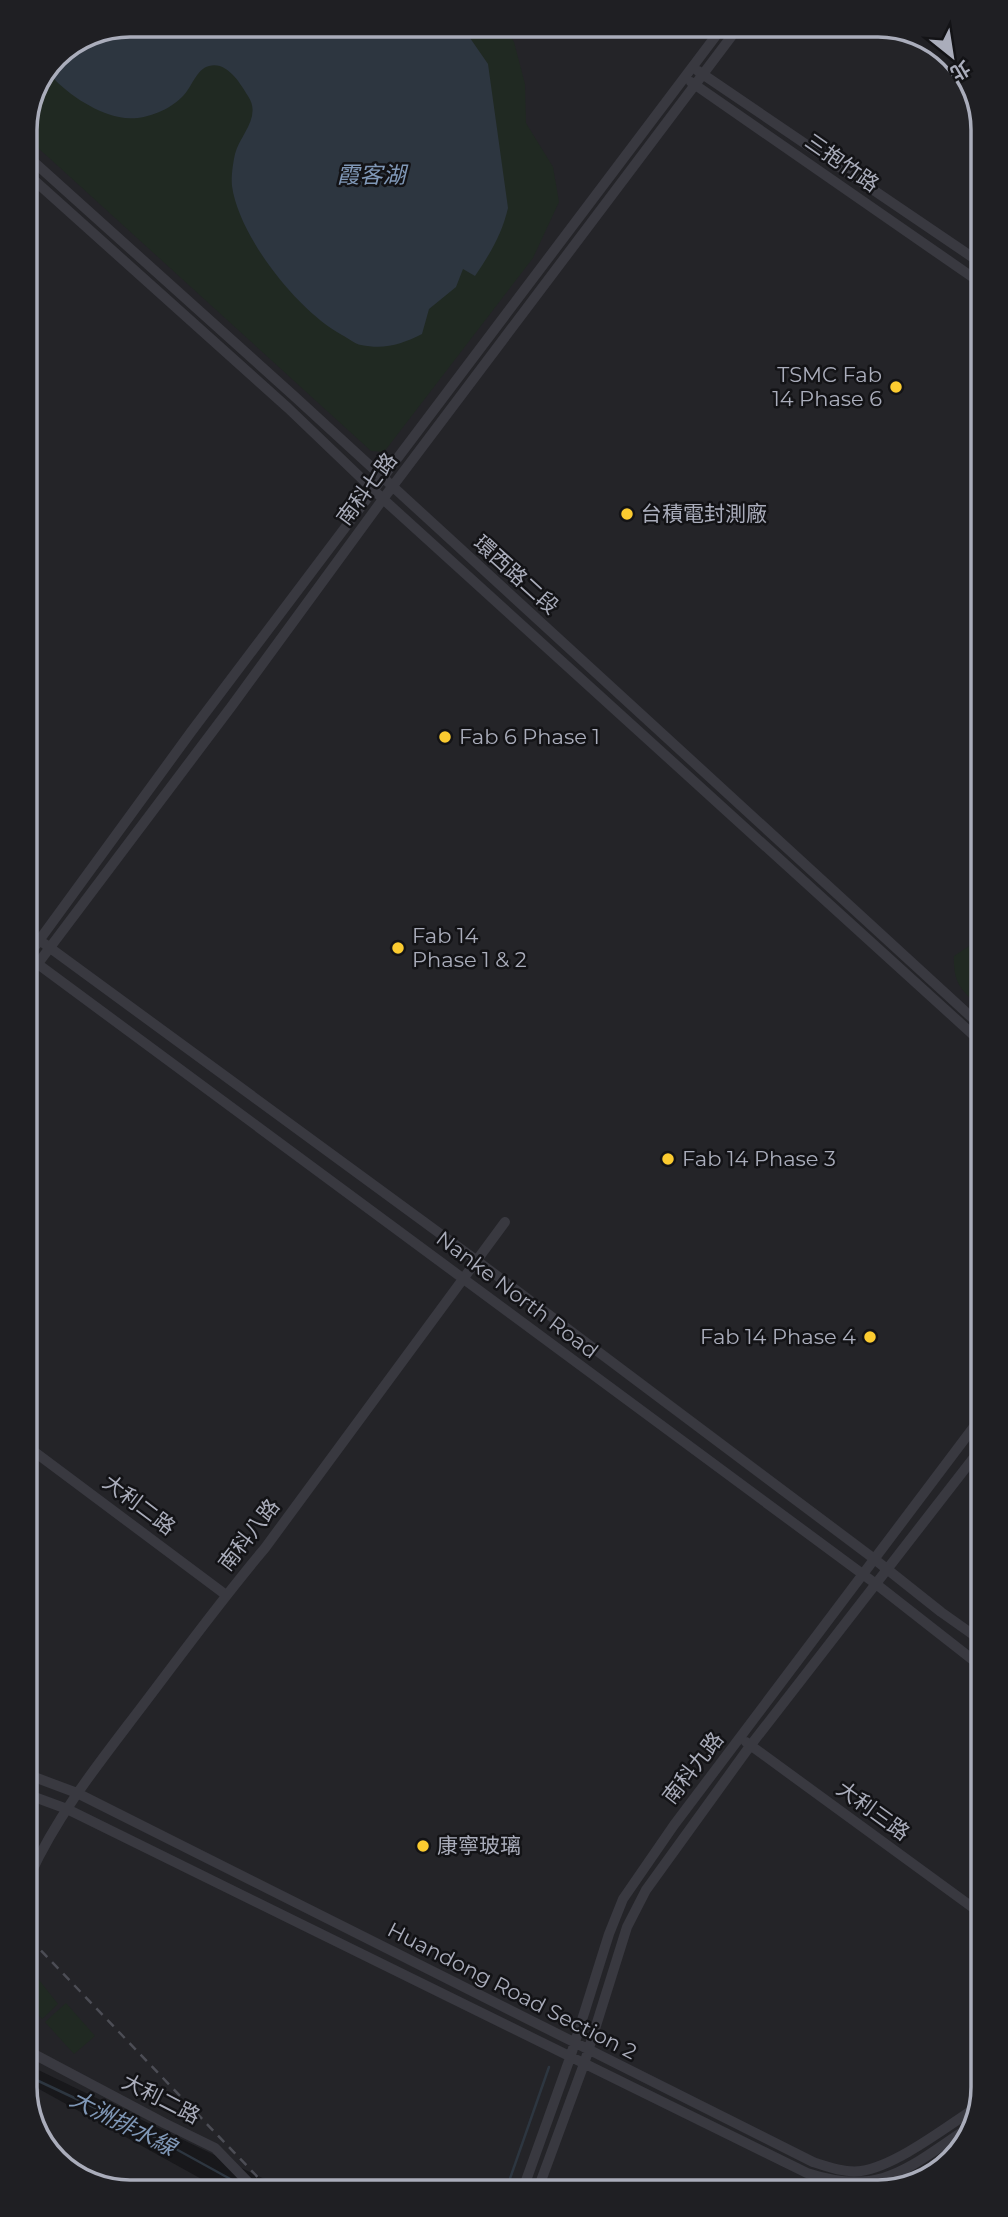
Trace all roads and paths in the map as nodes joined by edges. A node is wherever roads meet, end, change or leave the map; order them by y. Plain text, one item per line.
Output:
1 (715, 37) edge
2 (731, 37) edge
3 (693, 67) junction
4 (702, 74) junction
5 (685, 78) junction
6 (694, 85) junction
7 (37, 165) edge
8 (37, 183) edge
9 (971, 256) edge
10 (971, 276) edge
11 (382, 478) junction
12 (392, 488) junction
13 (373, 490) junction
14 (383, 499) junction
15 (39, 940) junction
16 (37, 943) edge
17 (50, 948) junction
18 (38, 963) joint
19 (971, 1017) edge
20 (971, 1032) edge
21 (506, 1222) dead end
22 (476, 1259) junction
23 (463, 1279) junction
24 (971, 1430) edge
25 (37, 1454) edge
26 (971, 1461) edge
27 (873, 1558) junction
28 (887, 1569) junction
29 (861, 1575) junction
30 (876, 1584) junction
31 (226, 1595) junction
32 (971, 1633) edge
33 (971, 1658) edge
34 (740, 1738) junction
35 (750, 1746) junction
36 (37, 1779) edge
37 (77, 1793) junction
38 (37, 1798) edge
39 (67, 1810) junction
40 (37, 1860) edge
41 (971, 1906) edge
42 (565, 2040) junction
43 (588, 2050) junction
44 (37, 2056) edge
45 (570, 2058) junction
46 (584, 2064) junction
47 (967, 2113) edge
48 (958, 2135) edge
49 (246, 2180) edge
50 (526, 2180) edge
51 (541, 2180) edge
52 (825, 2180) edge
53 (880, 2180) edge

1 - 3 street, 南科七路
2 - 4 street, 南科七路
3 - 4 street, 三抱竹路
3 - 5 street, 南科七路
4 - 6 street, 南科七路
4 - 9 street, 三抱竹路
5 - 6 street, 三抱竹路
5 - 11 street, 南科七路
6 - 10 street, 三抱竹路
6 - 12 street, 南科七路
7 - 11 street, 環西路二段
8 - 13 street
11 - 12 street, 環西路二段
11 - 13 street, 南科七路
12 - 14 street, 南科七路
12 - 19 street, 環西路二段
13 - 14 street, 環西路二段
13 - 15 street, 南科七路
14 - 17 street, 南科七路
14 - 20 street, 環西路二段
15 - 16 street, 南科七路
15 - 17 street, Nanke North Road
17 - 18 street, 南科七路
17 - 22 street, Nanke North Road
18 - 23 street, Nanke North Road
21 - 22 street, 南科八路
22 - 23 street, 南科八路
22 - 27 street, Nanke North Road
23 - 29 street, Nanke North Road
23 - 31 street, 南科八路
24 - 27 street, 南科九路
25 - 31 street, 大利二路
26 - 28 street, 南科九路
27 - 28 street, Nanke North Road
27 - 29 street, 南科九路
28 - 30 street, 南科九路
28 - 32 street, Nanke North Road
29 - 30 street, Nanke North Road
29 - 34 street, 南科九路
30 - 33 street, Nanke North Road
30 - 35 street, 南科九路
31 - 37 street, 南科八路
34 - 35 street, 大利三路
34 - 42 street, 南科九路
35 - 41 street, 大利三路
35 - 43 street, 南科九路
36 - 37 street, Huandong Road Section 2
37 - 39 street, 南科八路
37 - 42 street, Huandong Road Section 2
38 - 39 street, Huandong Road Section 2
39 - 40 street, 南科八路
39 - 45 street, Huandong Road Section 2
42 - 43 street, Huandong Road Section 2
42 - 45 street, 南科九路
43 - 46 street, 南科九路
43 - 47 street, Huandong Road Section 2
44 - 49 street, 大利二路
45 - 46 street, Huandong Road Section 2
45 - 50 street, 南科九路
46 - 51 street, 南科九路
46 - 52 street, Huandong Road Section 2
48 - 53 street, Huandong Road Section 2

